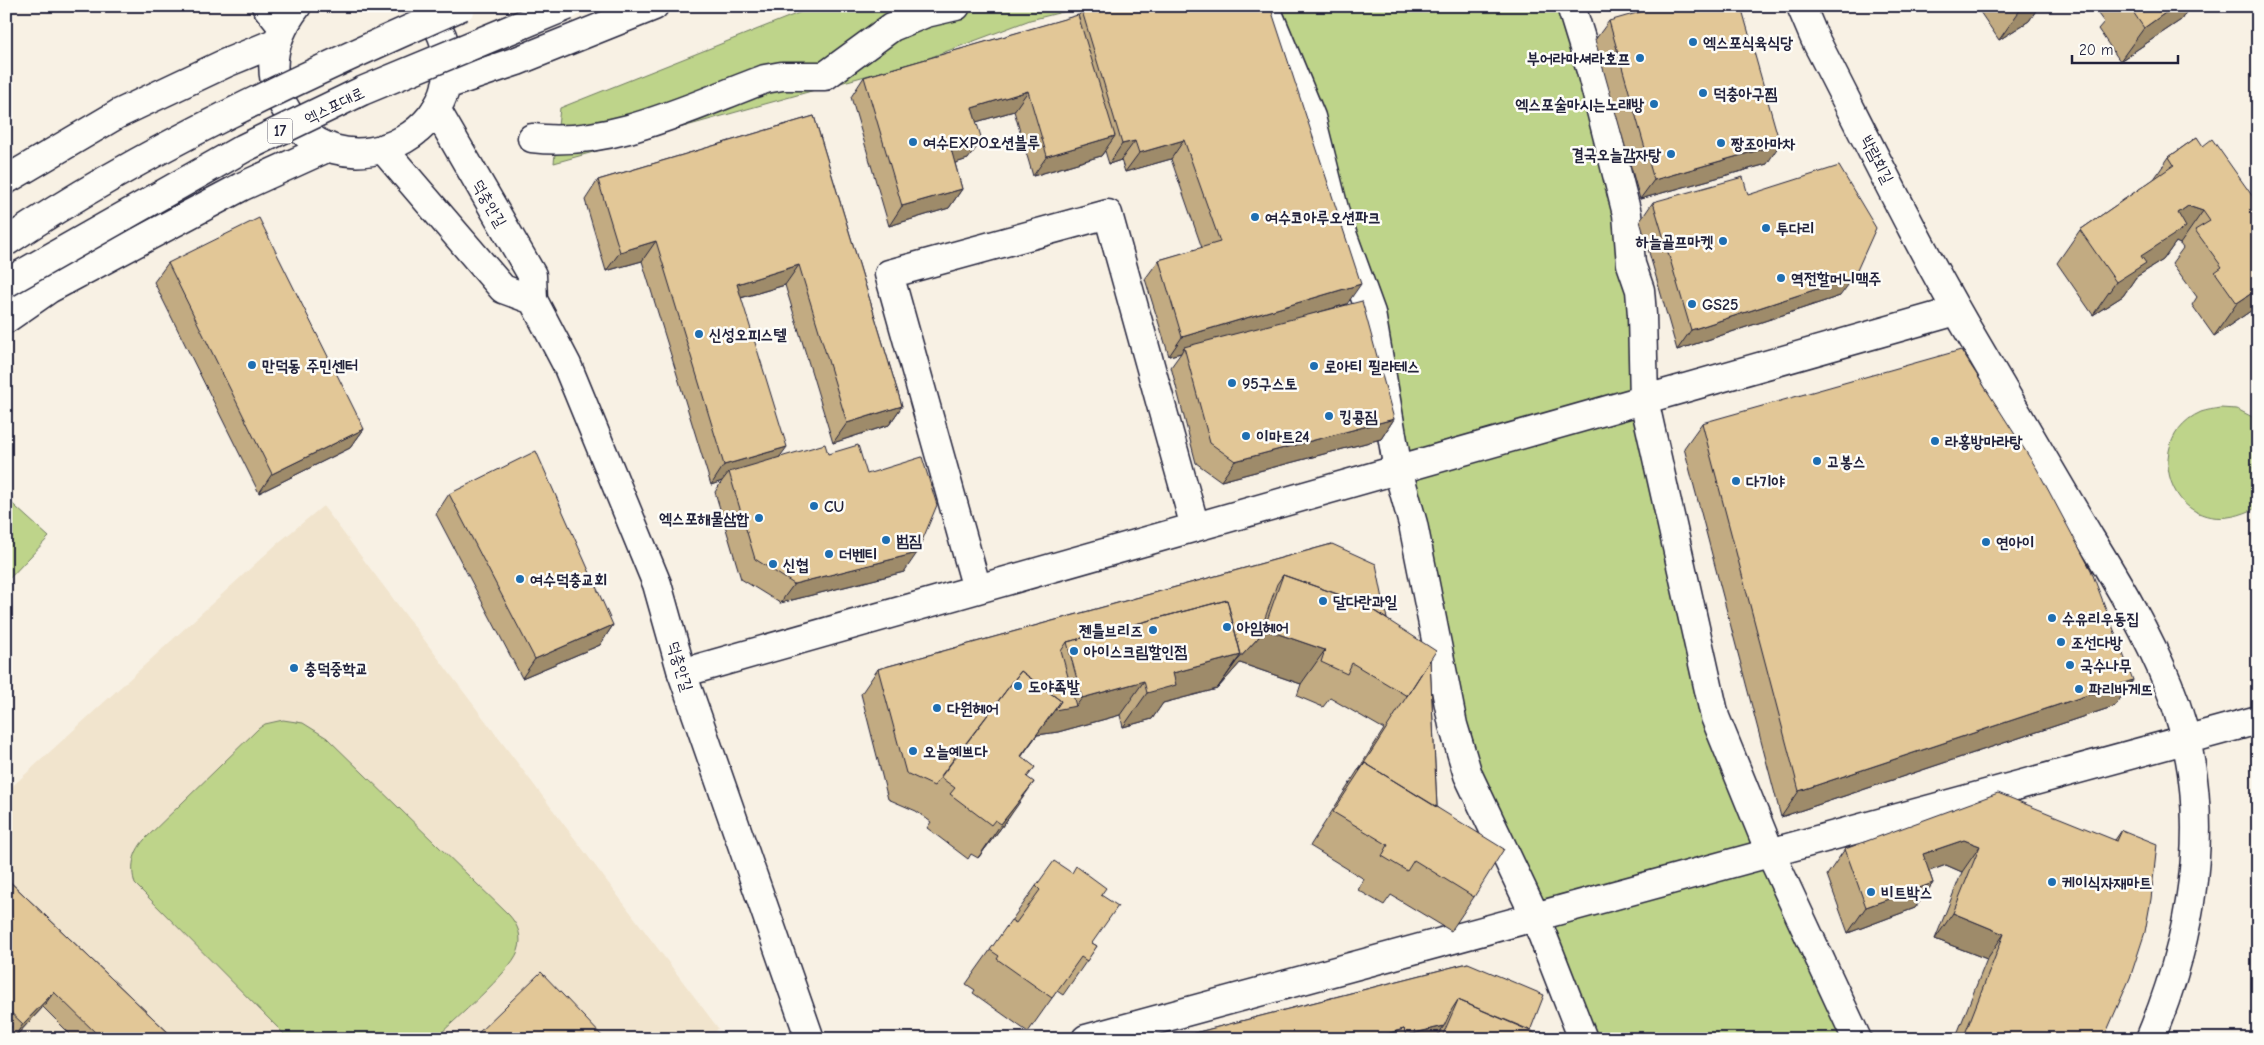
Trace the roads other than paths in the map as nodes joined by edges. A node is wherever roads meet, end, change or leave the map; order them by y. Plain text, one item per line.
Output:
1 (424, 6) edge
2 (462, 6) edge
3 (567, 6) edge
4 (654, 6) edge
5 (956, 6) edge
6 (1265, 6) edge
7 (1571, 6) edge
8 (1801, 6) edge
9 (281, 20) edge
10 (441, 97) junction
11 (532, 138) dead end
12 (330, 147) junction
13 (383, 149) junction
14 (6, 180) edge
15 (6, 242) edge
16 (6, 283) edge
17 (533, 300) junction
18 (1956, 311) junction
19 (6, 319) edge
20 (1644, 400) junction
21 (1398, 470) junction
22 (1195, 527) junction
23 (977, 589) junction
24 (682, 673) junction
25 (2258, 720) edge
26 (2186, 739) junction
27 (1770, 852) junction
28 (1535, 916) junction
29 (810, 1039) edge
30 (1086, 1039) edge
31 (1583, 1039) edge
32 (1857, 1039) edge
33 (2150, 1039) edge

1 - 10 street
2 - 15 street, 17, bridge
3 - 16 street, 엑스포대로 / 17, bridge
4 - 10 street
5 - 11 street
6 - 21 street
7 - 20 street
8 - 18 street, 박람회길
9 - 12 street
9 - 14 street
10 - 13 street
10 - 17 street, 덕충안길
12 - 13 street
12 - 19 street
13 - 17 street
17 - 24 street, 덕충안길
18 - 20 street
18 - 26 street, 박람회길
20 - 21 street
20 - 27 street
21 - 22 street
21 - 28 street
22 - 23 street
22 - 23 street
23 - 24 street
24 - 29 street, 덕충안길
25 - 26 street
26 - 27 street
26 - 33 street, 박람회길
27 - 28 street
27 - 32 street
28 - 30 street
28 - 31 street

